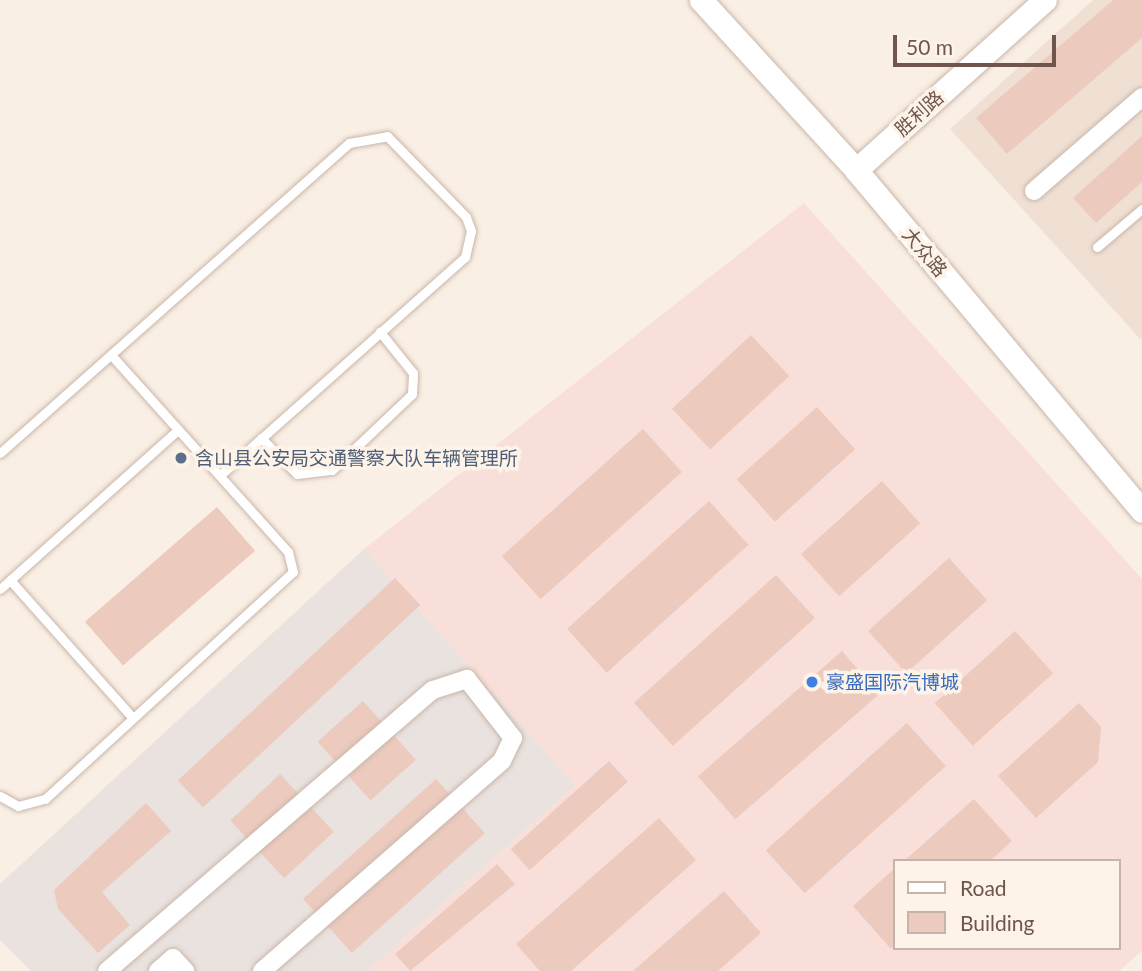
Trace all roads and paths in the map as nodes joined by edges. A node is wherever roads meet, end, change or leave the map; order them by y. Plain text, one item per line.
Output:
1 (701, 0) edge
2 (1045, 0) edge
3 (1142, 97) edge
4 (856, 170) junction
5 (1034, 191) dead end
6 (1142, 209) edge
7 (1097, 247) dead end
8 (380, 332) junction
9 (111, 355) junction
10 (178, 430) junction
11 (261, 438) junction
12 (0, 453) edge
13 (220, 475) junction
14 (1142, 511) edge
15 (10, 580) junction
16 (0, 589) edge
17 (132, 717) junction
18 (0, 796) edge
19 (107, 971) edge
20 (158, 971) edge
21 (185, 971) edge
22 (262, 971) edge

1 - 4 street, 大众路
2 - 4 street, 胜利路
3 - 5 street
4 - 14 street, 大众路
6 - 7 lane
8 - 9 lane
8 - 11 lane
8 - 11 lane
9 - 10 lane
9 - 12 lane
10 - 13 lane
10 - 15 lane
11 - 13 lane
13 - 17 lane
15 - 16 lane
15 - 17 lane
17 - 18 lane
19 - 22 street
20 - 21 street

